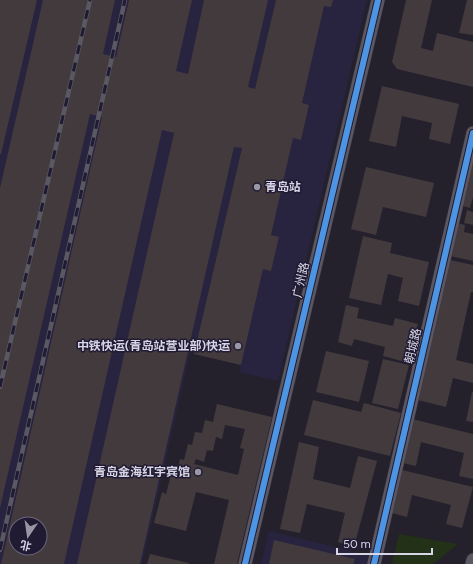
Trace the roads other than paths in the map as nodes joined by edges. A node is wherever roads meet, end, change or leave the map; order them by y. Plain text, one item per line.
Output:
1 (370, 0) edge
2 (378, 0) edge
3 (473, 133) edge
4 (319, 252) junction
5 (473, 560) edge
6 (245, 564) edge
7 (374, 564) edge
8 (472, 564) edge

1 - 4 street
2 - 4 street, 广州路
3 - 7 street, 朝城路
4 - 6 street, 广州路
5 - 8 street

